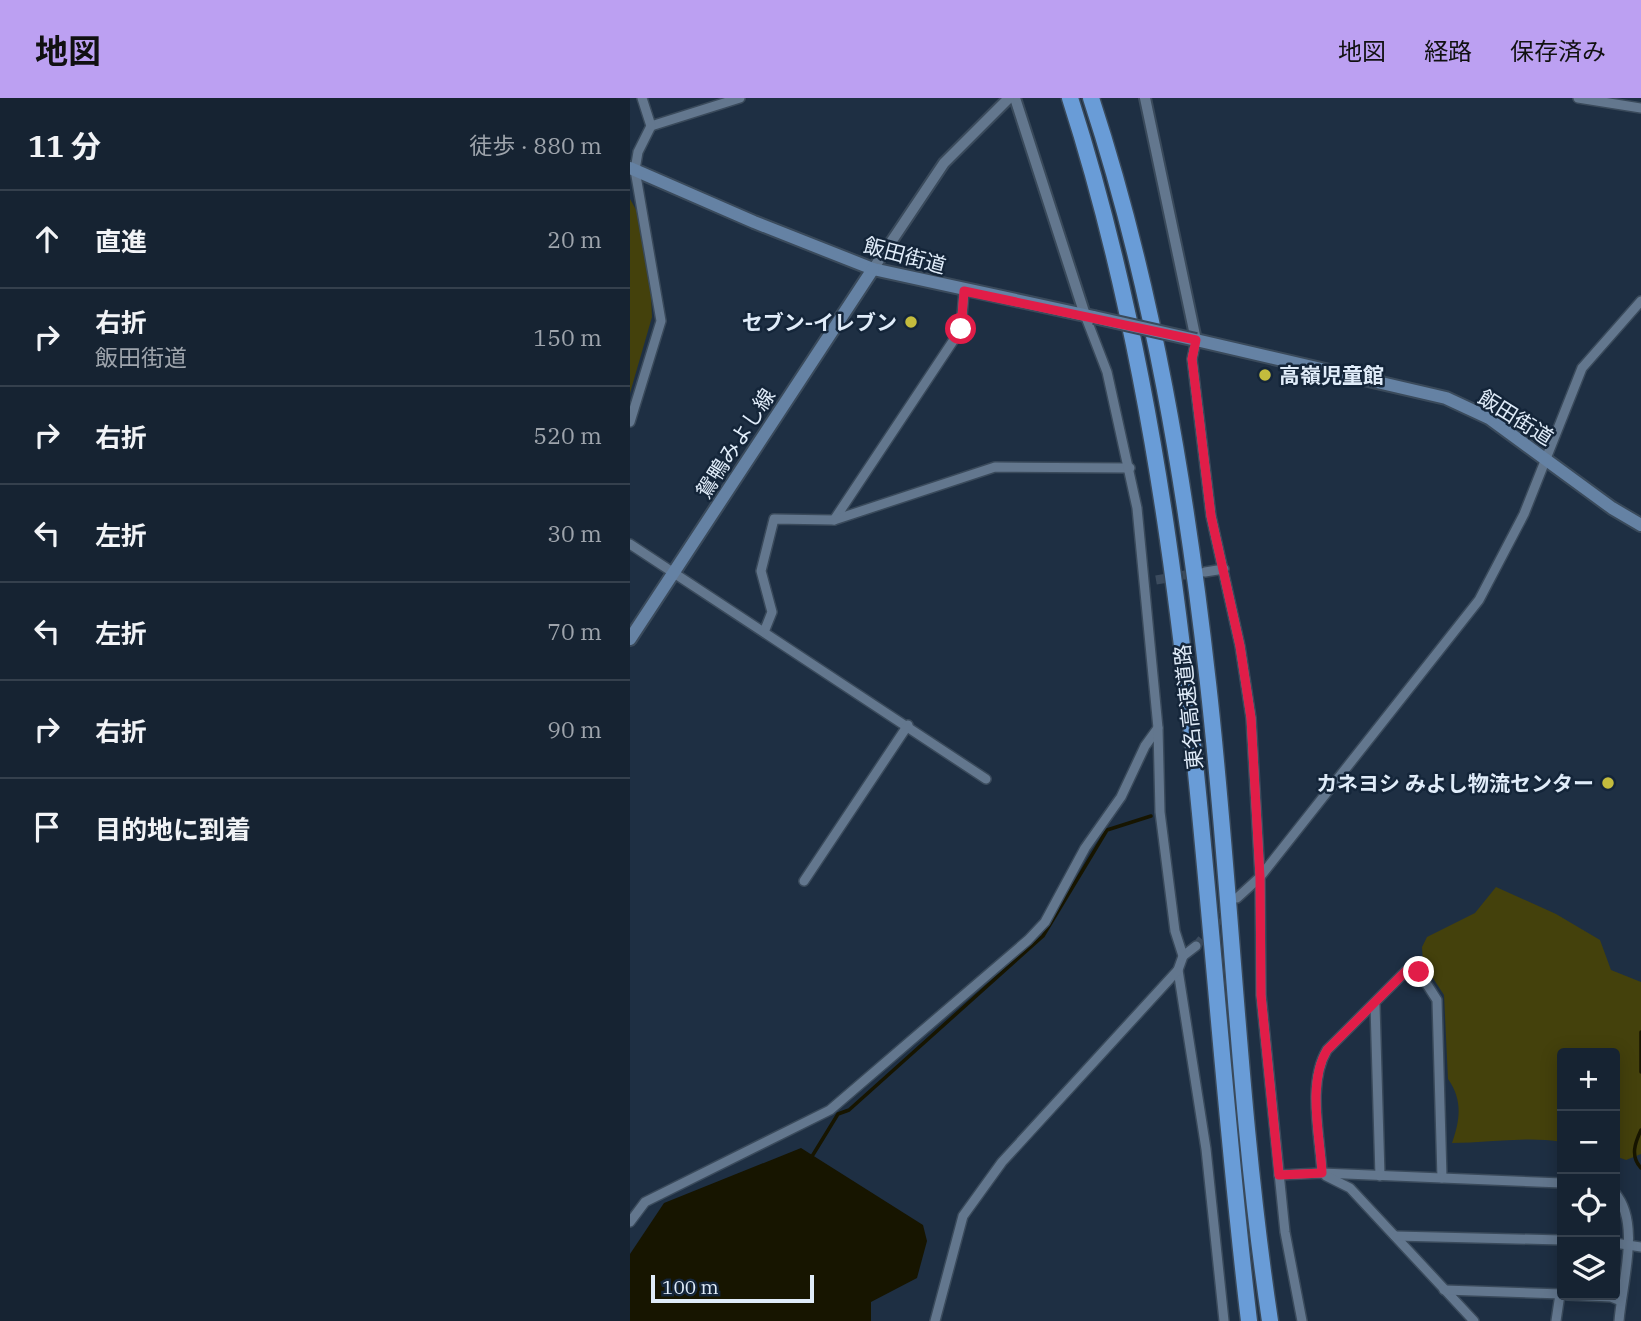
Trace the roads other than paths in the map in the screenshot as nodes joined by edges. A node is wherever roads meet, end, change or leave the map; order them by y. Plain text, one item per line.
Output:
1 (642, 98) edge
2 (740, 98) edge
3 (1009, 98) edge
4 (1015, 98) edge
5 (1070, 98) edge
6 (1091, 98) edge
7 (1145, 98) edge
8 (1578, 98) edge
9 (717, 102) edge
10 (1641, 108) edge
11 (651, 126) junction
12 (632, 169) edge
13 (873, 269) junction
14 (964, 291) junction
15 (1641, 301) edge
16 (1090, 316) junction
17 (1196, 340) junction
18 (630, 422) edge
19 (1547, 459) junction
20 (1130, 468) junction
21 (834, 520) junction
22 (1641, 525) edge
23 (630, 544) edge
24 (1224, 569) junction
25 (1205, 572) tunnel mouth
26 (673, 573) junction
27 (764, 632) junction
28 (630, 639) edge
29 (908, 725) junction
30 (1158, 728) junction
31 (986, 779) dead end
32 (1260, 877) junction
33 (804, 881) dead end
34 (1237, 898) tunnel mouth
35 (1196, 946) tunnel mouth
36 (1183, 956) junction
37 (1178, 970) junction
38 (1375, 1005) junction
39 (1322, 1173) junction
40 (1279, 1175) junction
41 (1380, 1176) junction
42 (1442, 1178) junction
43 (1557, 1183) edge
44 (1620, 1199) edge
45 (630, 1222) edge
46 (1395, 1236) junction
47 (1557, 1240) edge
48 (1636, 1246) edge
49 (1444, 1290) junction
50 (1557, 1295) edge
51 (1562, 1300) edge
52 (1621, 1301) joint
53 (935, 1321) edge
54 (1224, 1321) edge
55 (1250, 1321) edge
56 (1270, 1321) edge
57 (1302, 1321) edge
58 (1474, 1321) edge
59 (1556, 1321) edge
60 (1619, 1321) edge

1 - 11 street
2 - 9 street
3 - 13 street
4 - 16 street
5 - 55 highway, 東名高速道路
6 - 56 highway, 東名高速道路
7 - 17 street
8 - 10 street
9 - 11 street
11 - 12 street
12 - 13 main road, 飯田街道
12 - 18 street
13 - 14 main road, 飯田街道
13 - 26 main road, 鴛鴨みよし線
14 - 16 main road, 飯田街道
14 - 21 street
15 - 19 street
16 - 17 main road, 飯田街道, bridge
16 - 20 street
17 - 19 main road, 飯田街道
17 - 24 street
19 - 22 main road, 飯田街道
19 - 32 street
20 - 21 street
20 - 30 street
21 - 27 street
23 - 26 street
24 - 25 street
24 - 32 street
26 - 27 street
26 - 28 main road, 鴛鴨みよし線
27 - 29 street
29 - 31 street
29 - 33 street
30 - 36 street
30 - 45 street
32 - 34 street
32 - 40 street
35 - 36 street
36 - 37 street
37 - 53 street
37 - 54 street
38 - 39 street
38 - 41 street
38 - 42 street
39 - 40 street
39 - 41 street
39 - 46 street
40 - 57 street
41 - 42 street
42 - 43 street
44 - 48 street
46 - 47 street
46 - 49 street
48 - 52 street
49 - 50 street
49 - 58 street
51 - 59 street
52 - 60 street

